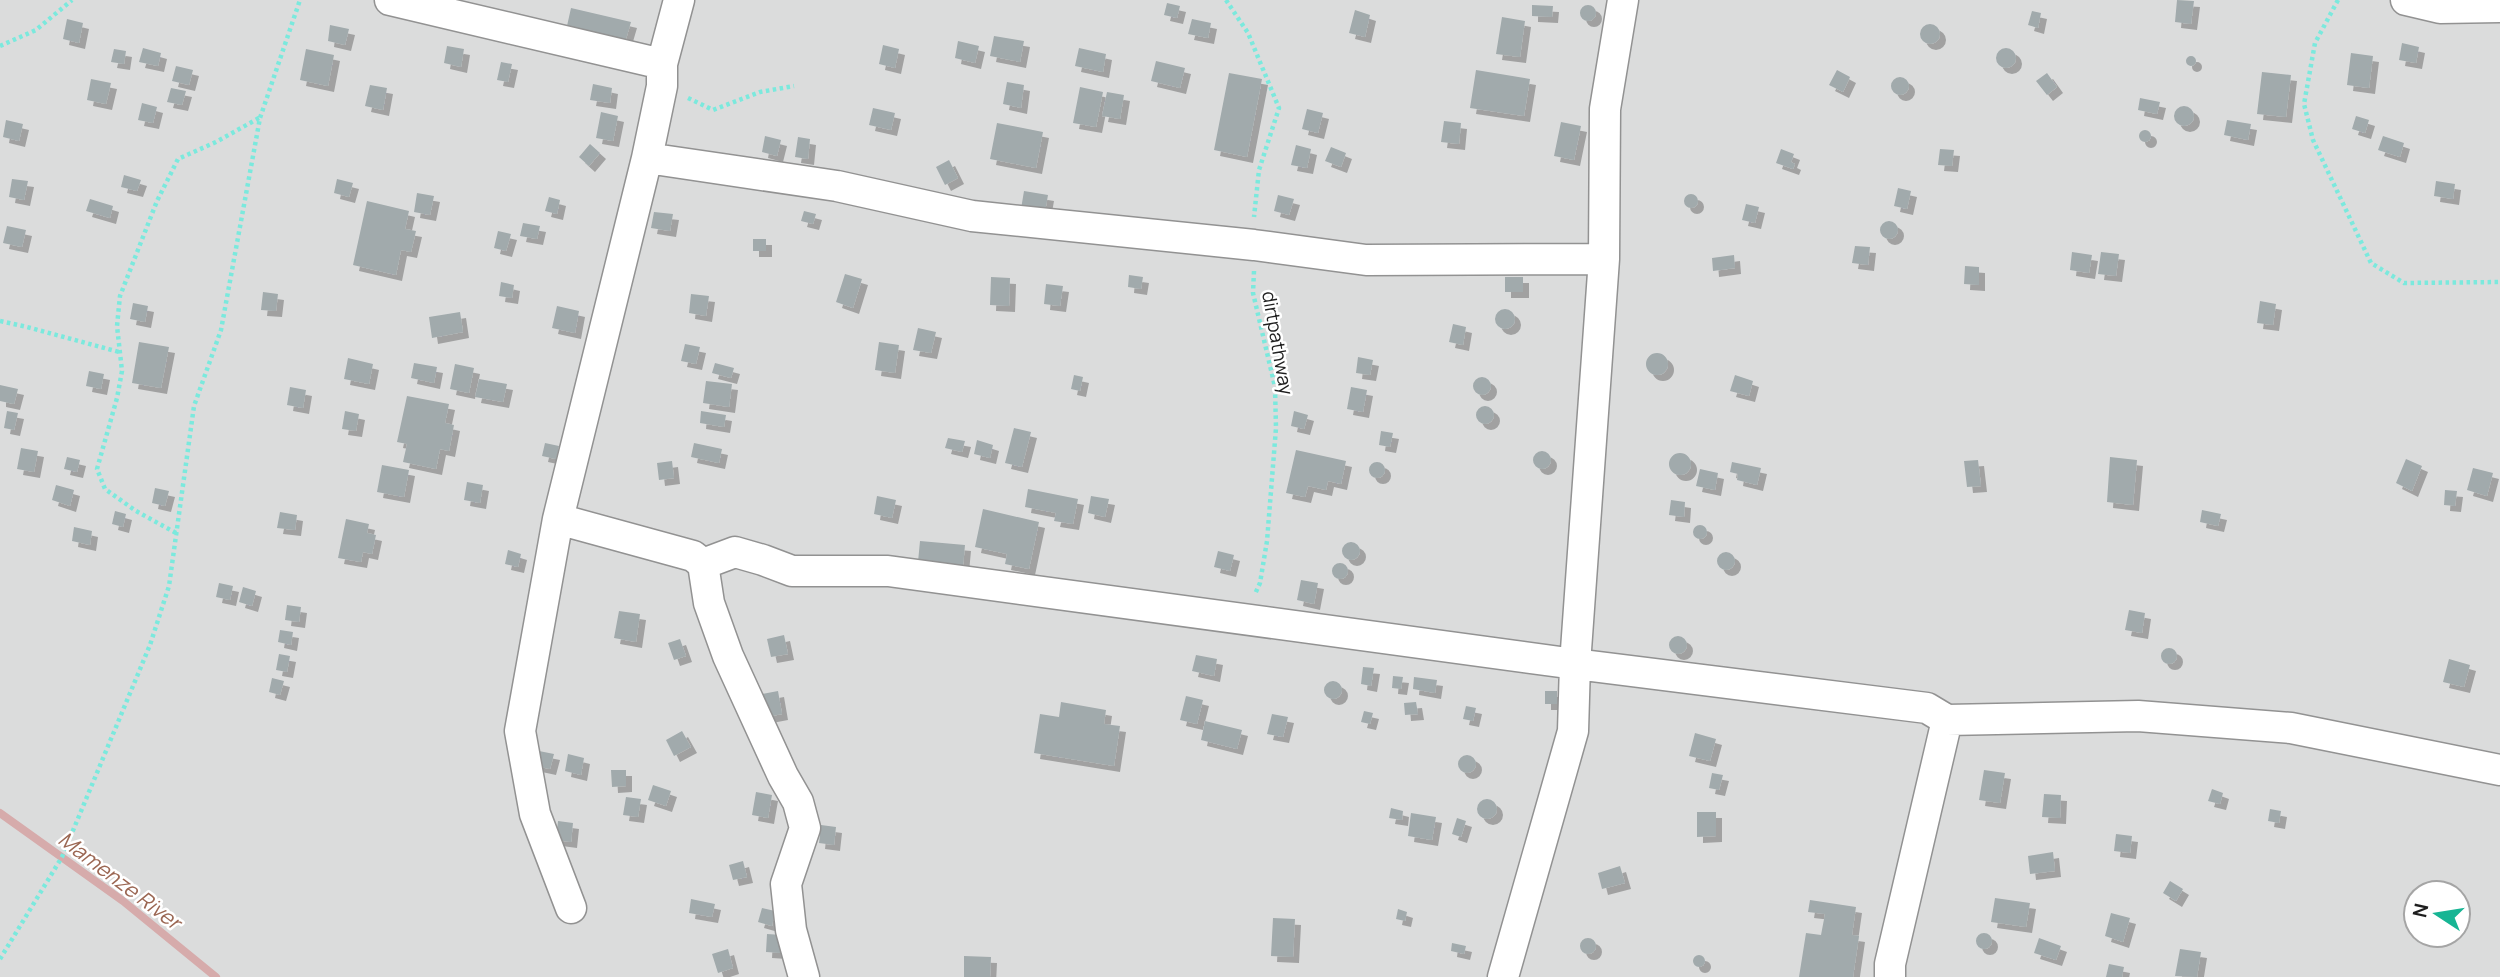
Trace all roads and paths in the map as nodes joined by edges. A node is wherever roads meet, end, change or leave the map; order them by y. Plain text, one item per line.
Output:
1 (72, 0) edge
2 (300, 0) edge
3 (390, 0) edge
4 (679, 0) edge
5 (1226, 0) edge
6 (1623, 0) edge
7 (2338, 0) edge
8 (2406, 0) edge
9 (2500, 7) edge
10 (0, 46) edge
11 (662, 75) junction
12 (794, 86) dead end
13 (260, 118) junction
14 (647, 158) junction
15 (1254, 245) junction
16 (1604, 259) junction
17 (2500, 282) edge
18 (0, 321) edge
19 (120, 352) junction
20 (558, 519) junction
21 (176, 533) junction
22 (704, 564) junction
23 (1246, 619) junction
24 (1576, 664) junction
25 (1947, 720) junction
26 (2500, 770) edge
27 (571, 908) dead end
28 (0, 959) edge
29 (804, 977) edge
30 (1503, 977) edge
31 (1890, 977) edge

1 - 10 path
2 - 13 path
3 - 11 street
4 - 11 street
5 - 15 path, dirtpathway
6 - 16 street
7 - 17 path
8 - 9 street
11 - 12 path
11 - 14 street
13 - 19 path
13 - 21 path
14 - 15 street
14 - 20 street
15 - 16 street
15 - 23 path, dirtpathway
16 - 24 street
18 - 19 path
19 - 21 path
20 - 22 street
20 - 27 street
21 - 28 path
22 - 23 street
22 - 29 street
23 - 24 street
24 - 25 street
24 - 30 street
25 - 26 street
25 - 31 street

